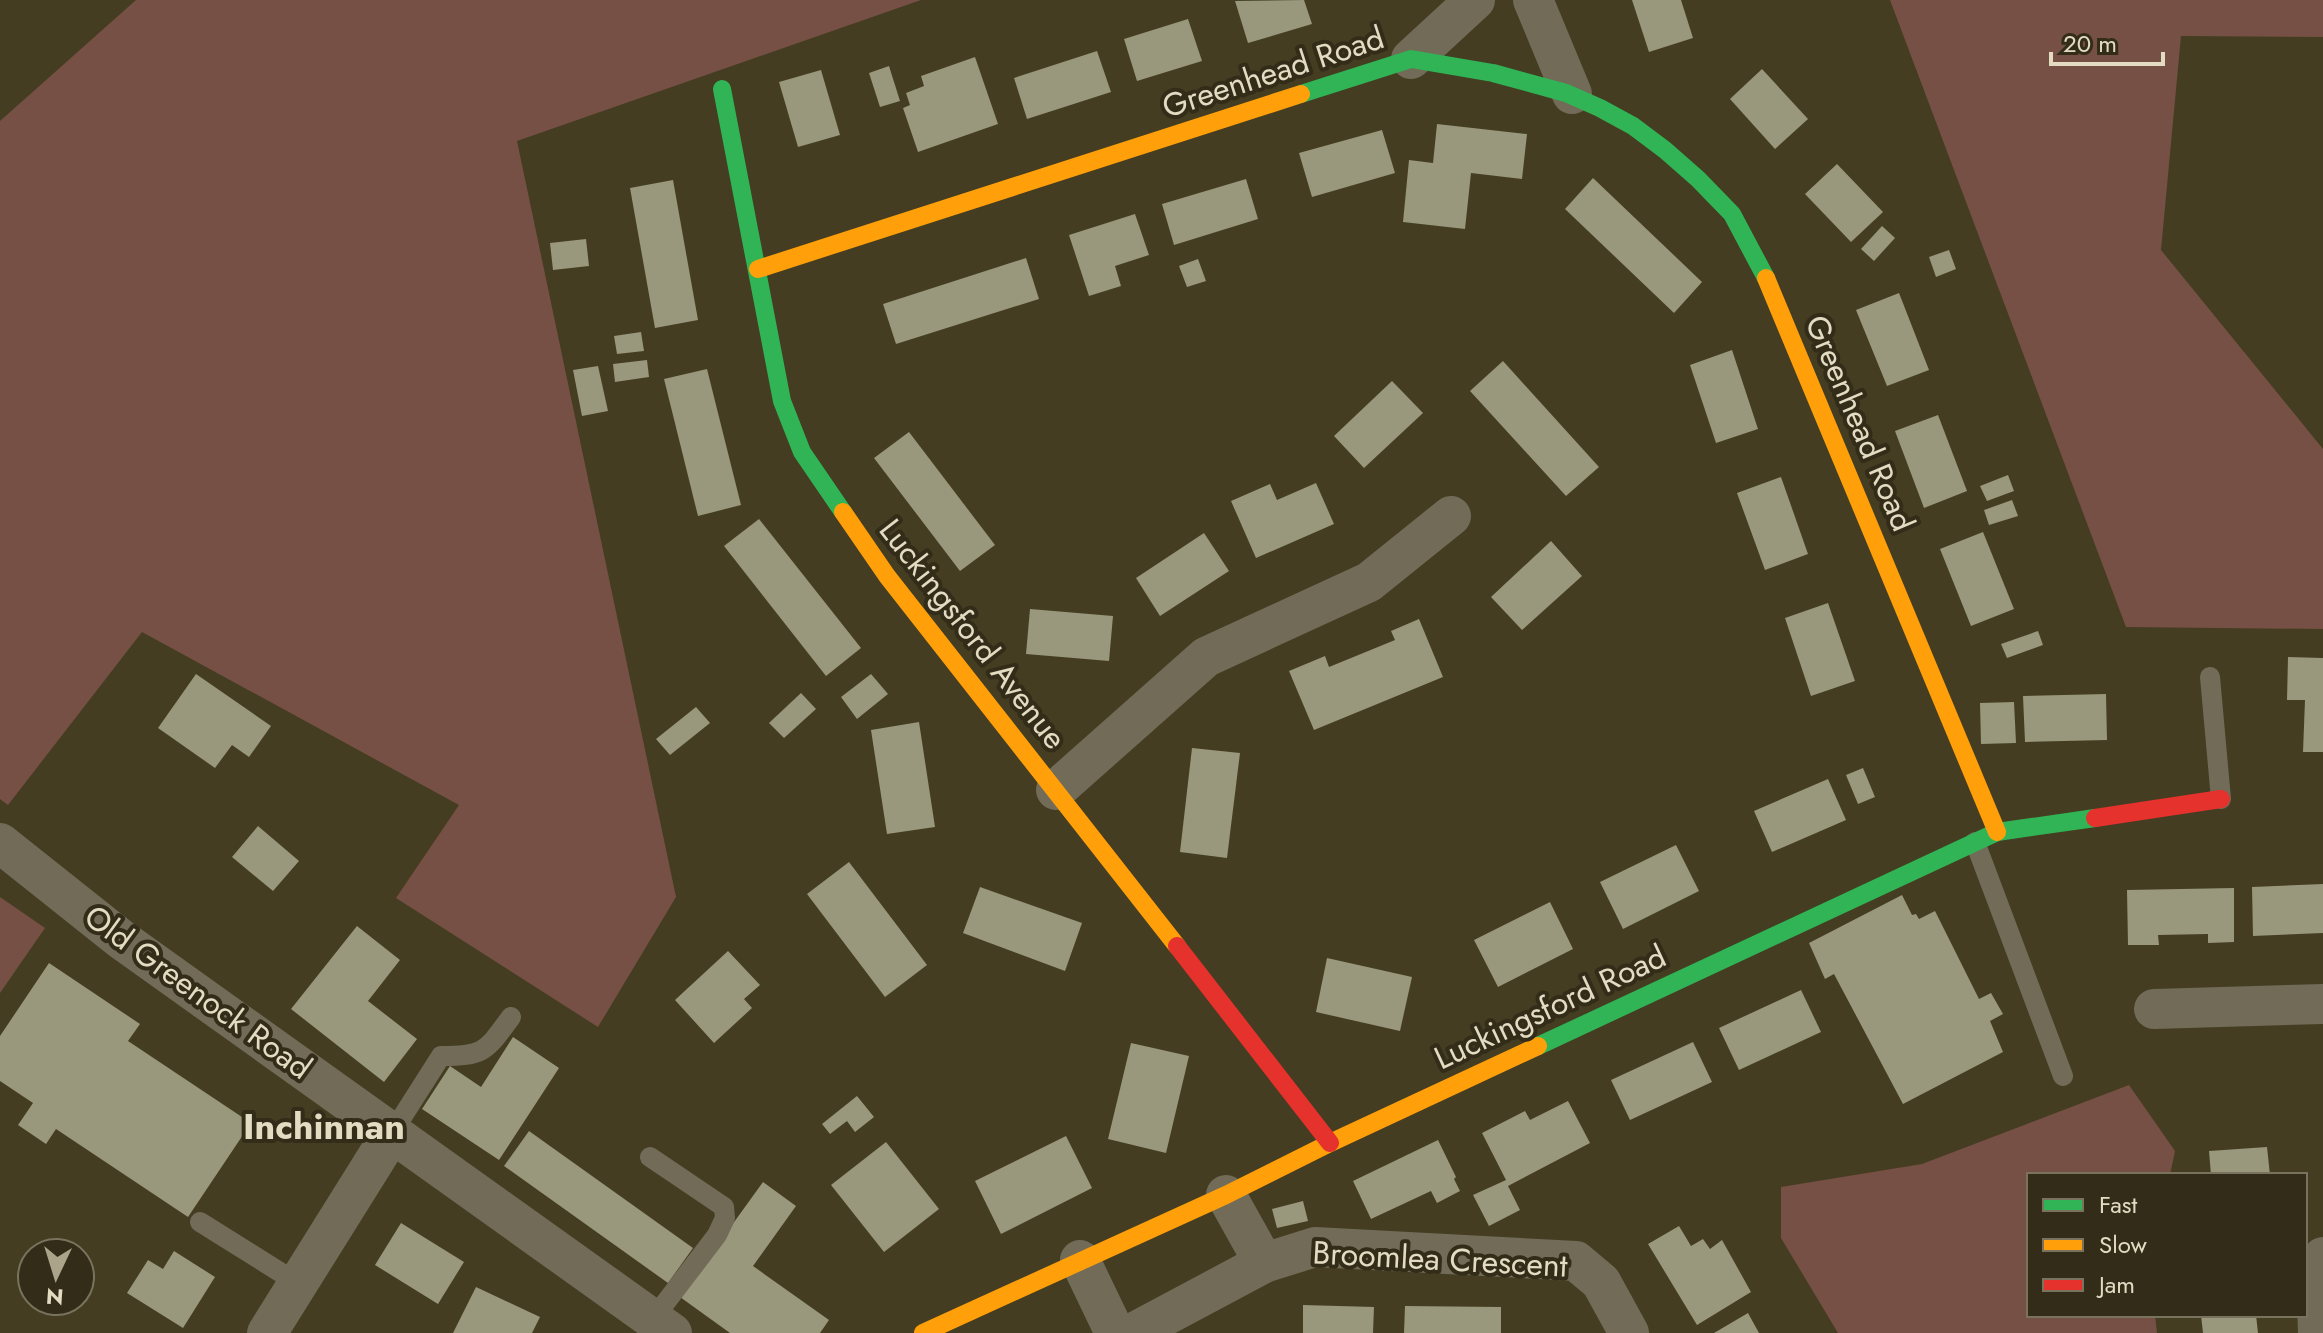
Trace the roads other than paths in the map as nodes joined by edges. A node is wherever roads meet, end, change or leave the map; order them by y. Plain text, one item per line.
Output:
1 (1475, 0) edge
2 (1533, 0) edge
3 (1411, 59) junction
4 (722, 89) dead end
5 (1572, 94) junction
6 (758, 269) junction
7 (1451, 516) dead end
8 (2210, 677) dead end
9 (1056, 790) junction
10 (2221, 799) joint
11 (1997, 832) junction
12 (1975, 842) junction
13 (0, 843) edge
14 (2323, 1004) edge
15 (2154, 1009) dead end
16 (511, 1017) dead end
17 (2063, 1076) dead end
18 (392, 1133) junction
19 (1330, 1143) junction
20 (650, 1157) dead end
21 (1226, 1195) junction
22 (200, 1222) dead end
23 (2323, 1257) edge
24 (1080, 1260) junction
25 (1264, 1263) junction
26 (299, 1284) junction
27 (663, 1326) edge
28 (276, 1330) edge
29 (923, 1333) edge
30 (1115, 1333) edge
31 (1133, 1333) edge
32 (1629, 1333) edge
33 (2318, 1333) edge

1 - 3 street
2 - 5 street
3 - 5 street, Greenhead Road
3 - 6 street, Greenhead Road
4 - 6 street, Luckingsford Avenue
5 - 11 street, Greenhead Road
6 - 9 street, Luckingsford Avenue
7 - 9 street
8 - 10 lane
9 - 19 street, Luckingsford Avenue
10 - 11 street, Luckingsford Road
11 - 12 street, Luckingsford Road
12 - 17 lane
12 - 19 street, Luckingsford Road
13 - 18 street, Old Greenock Road
14 - 15 street
16 - 18 lane
18 - 26 street
18 - 27 street, Old Greenock Road
19 - 21 street, Luckingsford Road
20 - 27 lane
21 - 24 street, Luckingsford Road
21 - 25 street, Broomlea Crescent
22 - 26 lane
23 - 33 street
24 - 29 street, Luckingsford Road
24 - 30 street
25 - 31 street, Broomlea Crescent
25 - 32 street, Broomlea Crescent
26 - 28 street

